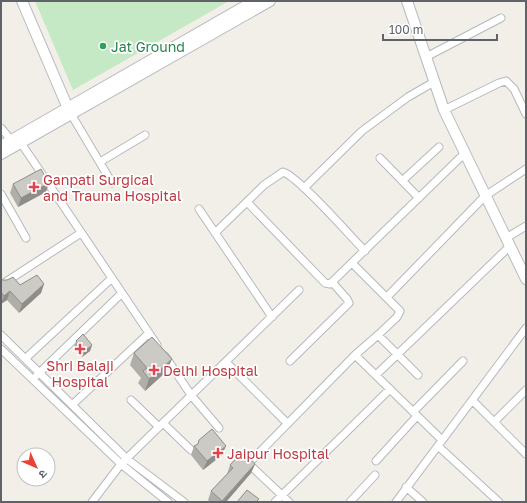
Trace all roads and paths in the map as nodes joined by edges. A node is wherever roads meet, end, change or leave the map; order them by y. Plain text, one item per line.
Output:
1 (22, 1) edge
2 (254, 1) edge
3 (270, 1) edge
4 (407, 1) edge
5 (501, 18) dead end
6 (426, 57) junction
7 (155, 62) junction
8 (434, 82) junction
9 (444, 110) junction
10 (69, 111) junction
11 (526, 114) edge
12 (1, 128) edge
13 (145, 135) dead end
14 (16, 142) junction
15 (1, 146) edge
16 (439, 147) dead end
17 (465, 153) junction
18 (1, 154) edge
19 (380, 158) dead end
20 (100, 162) junction
21 (526, 168) edge
22 (402, 181) junction
23 (112, 182) dead end
24 (304, 188) junction
25 (1, 194) edge
26 (486, 196) junction
27 (419, 198) junction
28 (247, 202) junction
29 (200, 209) dead end
30 (526, 226) edge
31 (81, 233) junction
32 (215, 233) junction
33 (26, 238) dead end
34 (508, 242) junction
35 (364, 251) junction
36 (352, 263) junction
37 (112, 278) junction
38 (526, 279) edge
39 (332, 282) junction
40 (1, 285) edge
41 (299, 290) dead end
42 (122, 292) junction
43 (387, 297) junction
44 (272, 317) junction
45 (526, 328) edge
46 (149, 332) junction
47 (1, 335) edge
48 (378, 335) junction
49 (1, 349) edge
50 (355, 355) junction
51 (397, 355) junction
52 (26, 358) junction
53 (290, 361) dead end
54 (463, 361) dead end
55 (226, 362) junction
56 (40, 372) junction
57 (376, 375) junction
58 (418, 375) dead end
59 (32, 379) junction
60 (390, 389) junction
61 (526, 390) edge
62 (191, 396) junction
63 (131, 400) dead end
64 (472, 400) junction
65 (72, 405) junction
66 (415, 414) junction
67 (494, 422) junction
68 (287, 423) junction
69 (161, 425) junction
70 (220, 428) dead end
71 (440, 443) junction
72 (191, 450) dead end
73 (526, 453) edge
74 (376, 461) dead end
75 (124, 462) junction
76 (375, 474) dead end
77 (406, 487) junction
78 (282, 495) junction
79 (96, 501) edge
80 (168, 502) edge
81 (184, 502) edge
82 (274, 502) edge
83 (288, 502) edge
84 (350, 502) edge
85 (396, 502) edge
86 (423, 502) edge
87 (499, 502) edge

1 - 10 main road
2 - 7 main road
3 - 7 main road
4 - 6 main road
5 - 6 street
6 - 8 main road
7 - 10 main road
8 - 9 main road
8 - 24 street
9 - 11 street
9 - 17 main road
10 - 14 main road
10 - 20 street
12 - 14 street
13 - 20 street
14 - 15 main road
14 - 18 main road
14 - 31 street
16 - 22 street
17 - 26 main road
17 - 27 street
19 - 22 street
20 - 23 street
21 - 26 street
22 - 27 street
24 - 28 street
24 - 35 street
25 - 33 street
26 - 34 main road
26 - 43 street
27 - 35 street
28 - 32 street
28 - 39 street
29 - 32 street
30 - 34 street
31 - 37 street
31 - 40 street
32 - 44 street
34 - 38 main road
34 - 51 street
35 - 36 street
36 - 39 street
36 - 43 street
37 - 42 street
37 - 52 street
39 - 53 street
41 - 44 street
42 - 46 street
42 - 56 street
43 - 48 street
44 - 55 street
45 - 64 street
46 - 62 street
46 - 65 street
47 - 52 street
48 - 50 street
48 - 51 street
49 - 59 street
50 - 57 street
50 - 68 street
51 - 57 street
51 - 58 street
52 - 56 street
54 - 66 street
55 - 62 street
55 - 68 street
56 - 59 street
56 - 65 street
57 - 60 street
59 - 75 street
60 - 66 street
60 - 78 street
61 - 67 street
62 - 69 street
62 - 70 street
63 - 69 street
64 - 67 street
64 - 71 street
65 - 75 street
66 - 71 street
66 - 74 street
67 - 73 street
68 - 78 street
69 - 72 street
69 - 75 street
71 - 77 street
71 - 87 street
75 - 79 street
75 - 80 street
75 - 81 street
76 - 84 street
77 - 85 street
77 - 86 street
78 - 82 street
78 - 83 street

